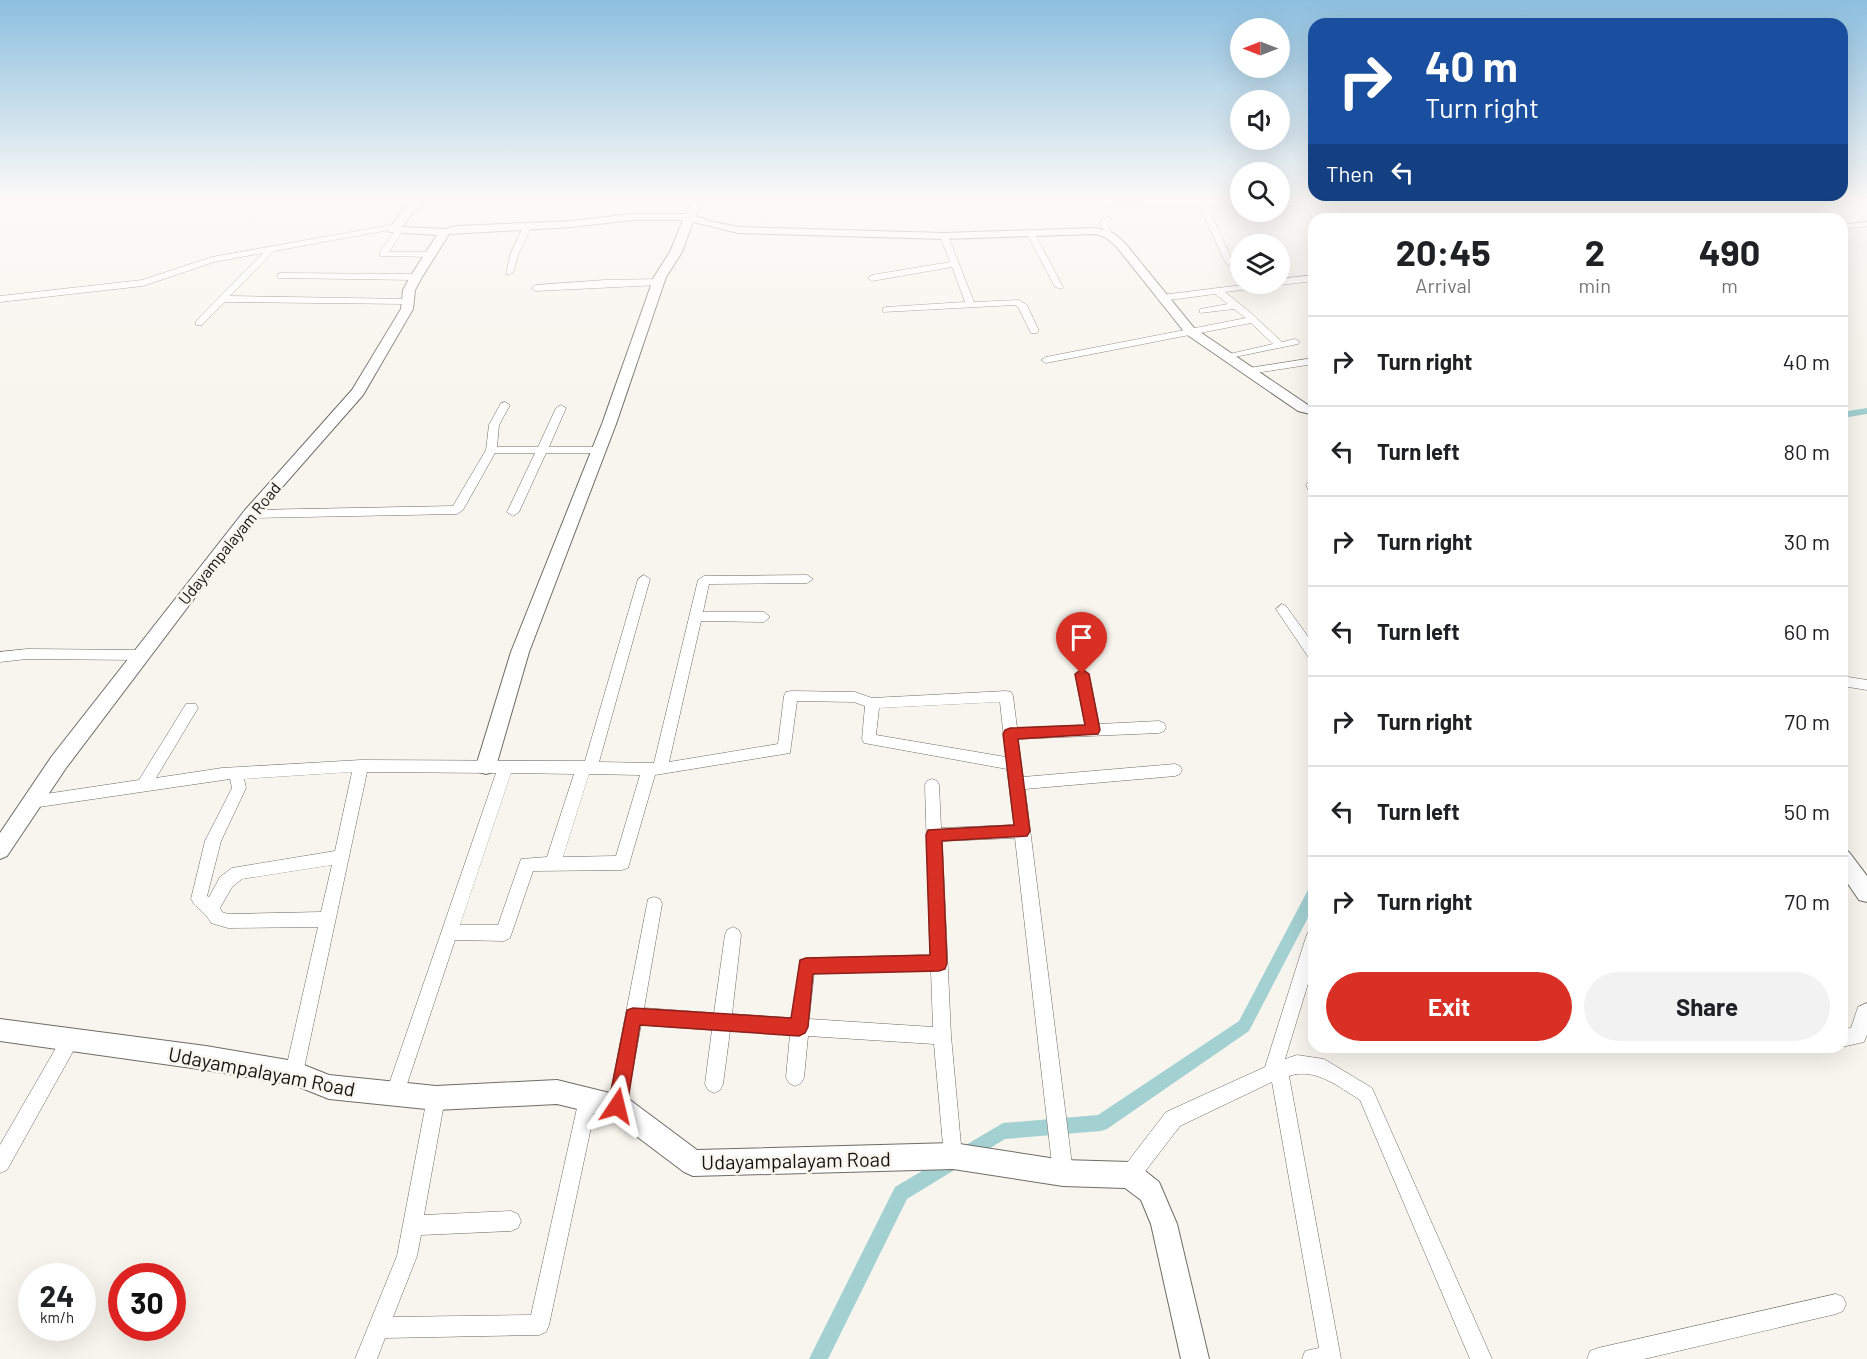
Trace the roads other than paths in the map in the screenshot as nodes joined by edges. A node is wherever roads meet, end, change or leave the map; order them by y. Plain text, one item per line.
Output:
1 (196, 265) edge
2 (255, 265) edge
3 (424, 265) edge
4 (511, 265) edge
5 (668, 265) edge
6 (947, 265) edge
7 (956, 265) edge
8 (1048, 265) edge
9 (1137, 265) edge
10 (509, 273) dead end
11 (282, 276) dead end
12 (416, 277) junction
13 (872, 278) dead end
14 (1308, 279) edge
15 (1290, 281) edge
16 (659, 282) junction
17 (1059, 287) dead end
18 (536, 288) dead end
19 (1230, 288) edge
20 (1216, 290) junction
21 (1162, 298) junction
22 (0, 299) edge
23 (223, 299) junction
24 (406, 301) junction
25 (971, 305) junction
26 (1234, 306) junction
27 (886, 310) dead end
28 (1203, 311) dead end
29 (1253, 320) junction
30 (199, 323) dead end
31 (1034, 331) dead end
32 (1190, 331) junction
33 (1294, 342) dead end
34 (1279, 345) junction
35 (1228, 357) junction
36 (1046, 360) dead end
37 (1308, 362) edge
38 (1249, 371) junction
39 (505, 405) dead end
40 (561, 408) dead end
41 (1308, 409) edge
42 (491, 450) junction
43 (542, 450) junction
44 (598, 450) junction
45 (513, 512) dead end
46 (249, 514) junction
47 (644, 579) dead end
48 (807, 579) dead end
49 (1282, 609) dead end
50 (696, 616) junction
51 (764, 616) dead end
52 (1308, 646) edge
53 (141, 655) junction
54 (0, 657) edge
55 (1082, 674) dead end
56 (1848, 682) edge
57 (1867, 685) edge
58 (872, 704) junction
59 (191, 708) dead end
60 (1159, 727) dead end
61 (1093, 730) junction
62 (1010, 734) junction
63 (1014, 764) junction
64 (361, 766) junction
65 (486, 766) junction
66 (506, 766) junction
67 (587, 768) junction
68 (655, 769) junction
69 (1175, 770) dead end
70 (236, 773) junction
71 (1016, 784) junction
72 (932, 785) dead end
73 (143, 786) junction
74 (32, 802) junction
75 (1022, 831) junction
76 (934, 835) junction
77 (0, 850) edge
78 (341, 857) junction
79 (554, 864) junction
80 (1848, 866) edge
81 (1867, 893) edge
82 (654, 904) dead end
83 (212, 908) junction
84 (327, 919) junction
85 (450, 932) junction
86 (733, 935) dead end
87 (1308, 958) edge
88 (939, 963) junction
89 (1867, 1011) edge
90 (633, 1016) junction
91 (722, 1022) junction
92 (799, 1027) junction
93 (0, 1030) edge
94 (942, 1036) junction
95 (1848, 1037) edge
96 (70, 1040) junction
97 (1275, 1072) junction
98 (294, 1073) junction
99 (795, 1077) dead end
100 (714, 1084) dead end
101 (395, 1093) junction
102 (436, 1098) junction
103 (588, 1099) junction
104 (617, 1106) junction
105 (953, 1156) junction
106 (0, 1163) edge
107 (1063, 1168) junction
108 (1130, 1175) junction
109 (511, 1221) dead end
110 (413, 1225) junction
111 (1836, 1304) dead end
112 (379, 1328) junction
113 (366, 1359) edge
114 (1195, 1359) edge
115 (1325, 1359) edge
116 (1481, 1359) edge
117 (1598, 1359) edge

1 - 22 street
2 - 23 street
3 - 12 street, Udayampalayam Road
4 - 10 street
5 - 16 street
6 - 13 street
7 - 25 street
8 - 17 street
9 - 21 street
11 - 12 street
12 - 24 street, Udayampalayam Road
14 - 15 street
16 - 18 street
16 - 44 street
19 - 20 street
20 - 21 street
20 - 26 street
21 - 32 street
23 - 24 street
23 - 30 street
24 - 46 street, Udayampalayam Road
25 - 27 street
25 - 31 street
26 - 28 street
26 - 29 street
29 - 32 street
29 - 34 street
32 - 35 street
32 - 36 street
33 - 34 street
34 - 35 street
35 - 38 street
37 - 38 street
38 - 41 street
39 - 42 street
40 - 43 street
42 - 43 street
42 - 46 street
43 - 44 street
43 - 45 street
44 - 65 street
46 - 53 street, Udayampalayam Road
47 - 67 street
48 - 50 street
49 - 52 street
50 - 51 street
50 - 68 street
53 - 54 street
53 - 74 street, Udayampalayam Road
55 - 61 street
56 - 57 street
58 - 62 street
58 - 63 street
58 - 68 street
59 - 73 street
60 - 61 street
61 - 62 street
62 - 63 street
63 - 71 street
64 - 65 street
64 - 70 street
64 - 78 street
65 - 66 street
66 - 67 street
66 - 85 street
67 - 68 street
67 - 79 street
68 - 79 street
69 - 71 street
70 - 73 street
70 - 83 street
71 - 75 street
72 - 76 street
73 - 74 street
74 - 77 street, Udayampalayam Road
75 - 76 street
75 - 107 street
76 - 88 street
78 - 83 street
78 - 84 street
79 - 85 street
80 - 81 street
82 - 90 street
83 - 84 street
84 - 98 street
85 - 101 street
86 - 91 street
87 - 97 street
88 - 92 street
88 - 94 street
89 - 95 street
90 - 91 street
90 - 104 street
91 - 92 street
91 - 100 street
92 - 94 street
92 - 99 street
93 - 96 street, Udayampalayam Road
94 - 105 street
96 - 98 street, Udayampalayam Road
96 - 106 street
97 - 108 street
97 - 115 street
97 - 116 street
98 - 101 street, Udayampalayam Road
101 - 102 street, Udayampalayam Road
102 - 103 street, Udayampalayam Road
102 - 110 street
103 - 104 street, Udayampalayam Road
103 - 112 street
104 - 105 street, Udayampalayam Road
105 - 107 street, Udayampalayam Road
107 - 108 street, Udayampalayam Road
108 - 114 street
109 - 110 street
110 - 112 street
111 - 117 street
112 - 113 street

